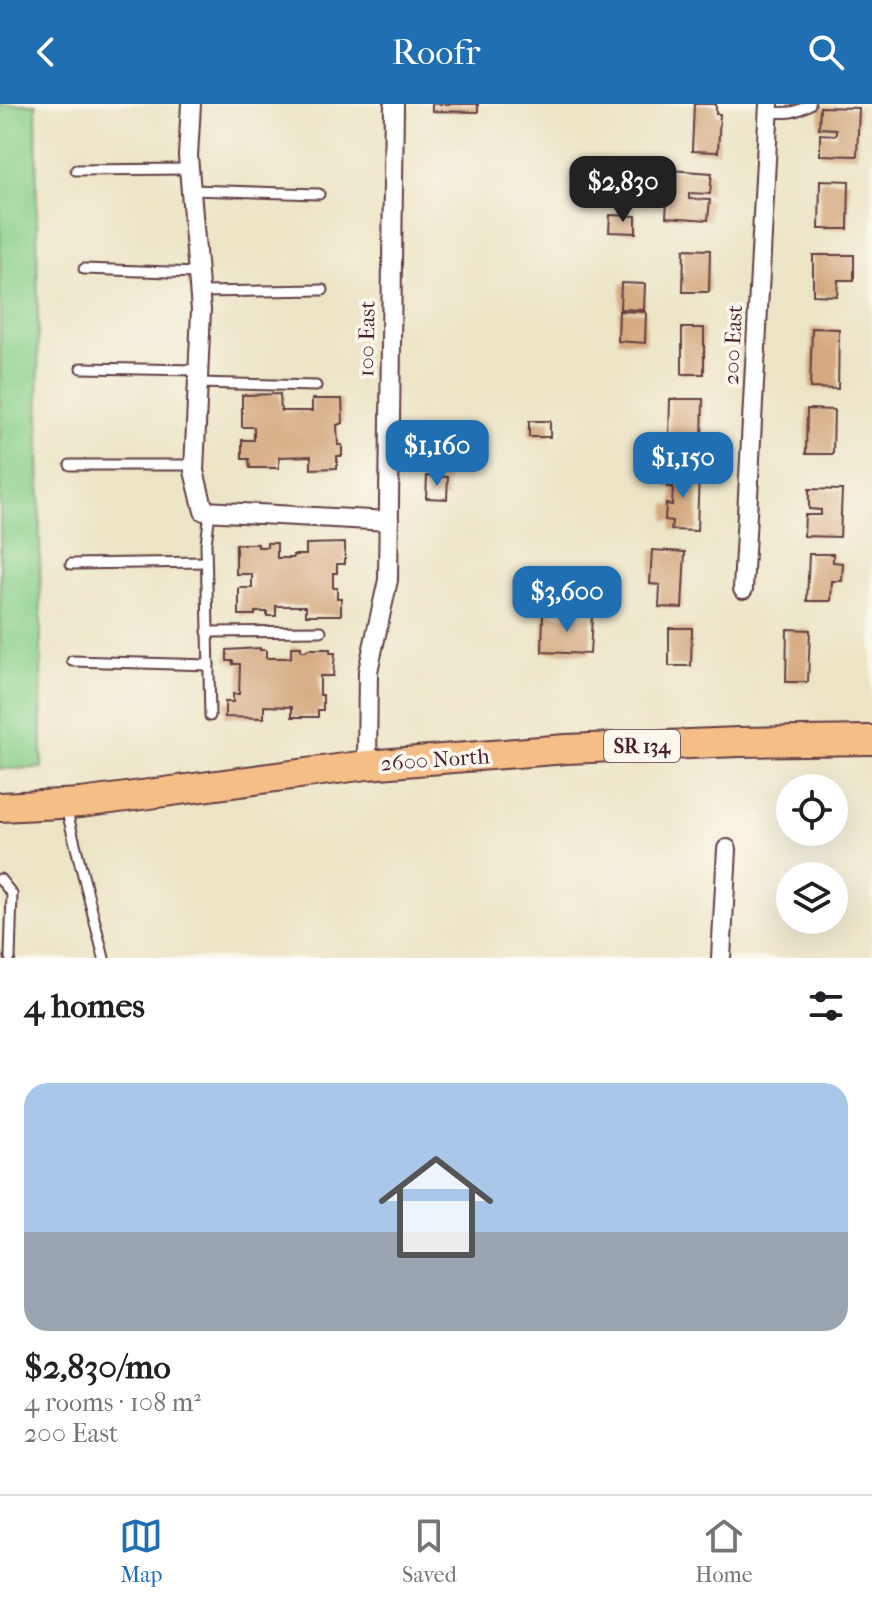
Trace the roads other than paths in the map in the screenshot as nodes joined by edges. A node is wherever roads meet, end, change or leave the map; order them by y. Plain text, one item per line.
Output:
1 (191, 104) edge
2 (394, 104) edge
3 (810, 104) edge
4 (769, 108) edge
5 (189, 169) junction
6 (76, 170) dead end
7 (191, 190) junction
8 (319, 194) dead end
9 (84, 269) dead end
10 (198, 273) junction
11 (323, 290) dead end
12 (199, 292) junction
13 (81, 368) dead end
14 (198, 377) junction
15 (316, 386) dead end
16 (70, 465) dead end
17 (195, 465) junction
18 (211, 511) junction
19 (389, 521) junction
20 (206, 562) junction
21 (71, 564) dead end
22 (743, 589) dead end
23 (321, 631) dead end
24 (207, 632) junction
25 (72, 661) dead end
26 (209, 665) junction
27 (210, 716) dead end
28 (872, 740) edge
29 (367, 765) junction
30 (65, 804) junction
31 (0, 807) edge
32 (727, 849) dead end
33 (0, 879) edge
34 (10, 958) edge
35 (104, 958) edge
36 (721, 958) edge

1 - 5 street
2 - 19 street, 100 East
3 - 4 lane
4 - 22 street, 200 East
5 - 6 lane
5 - 7 street
7 - 8 lane
7 - 10 street
9 - 10 lane
10 - 12 street
11 - 12 lane
12 - 14 street
13 - 14 lane
14 - 15 lane
14 - 17 street
16 - 17 lane
17 - 18 street
18 - 19 street
18 - 20 lane
19 - 29 street, 100 East
20 - 21 lane
20 - 24 lane
23 - 24 lane
24 - 26 lane
25 - 26 lane
26 - 27 lane
28 - 29 main road, 2600 North / SR 134
29 - 30 main road, 2600 North / SR 134
30 - 31 main road, 2600 North / SR 134
30 - 35 lane
32 - 36 street
33 - 34 lane

